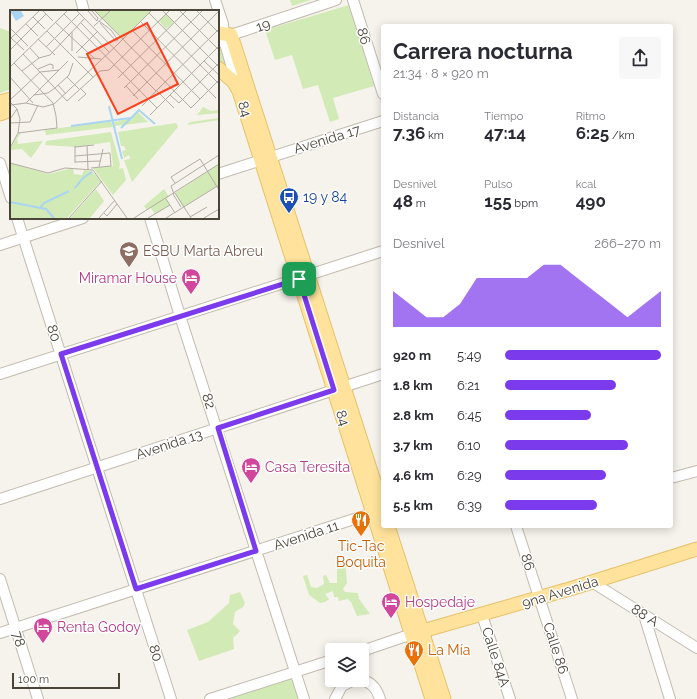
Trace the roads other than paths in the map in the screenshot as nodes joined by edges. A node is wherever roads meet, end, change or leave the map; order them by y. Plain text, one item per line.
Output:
1 (81, 0) edge
2 (215, 0) edge
3 (219, 0) edge
4 (336, 0) edge
5 (353, 0) edge
6 (84, 10) edge
7 (218, 10) edge
8 (219, 12) edge
9 (223, 37) edge
10 (219, 69) edge
11 (381, 88) edge
12 (239, 91) junction
13 (10, 99) edge
14 (0, 102) edge
15 (10, 110) edge
16 (0, 114) edge
17 (381, 122) edge
18 (266, 158) junction
19 (0, 164) edge
20 (219, 174) edge
21 (10, 195) edge
22 (17, 219) edge
23 (80, 219) edge
24 (150, 219) edge
25 (23, 237) junction
26 (0, 245) edge
27 (381, 252) edge
28 (304, 277) junction
29 (180, 316) junction
30 (61, 354) junction
31 (0, 374) edge
32 (381, 375) edge
33 (339, 389) junction
34 (218, 428) junction
35 (96, 467) junction
36 (697, 471) edge
37 (673, 477) edge
38 (0, 499) edge
39 (380, 511) edge
40 (385, 528) edge
41 (389, 528) edge
42 (517, 528) edge
43 (697, 549) edge
44 (256, 551) junction
45 (0, 579) edge
46 (592, 582) junction
47 (136, 589) junction
48 (539, 598) junction
49 (482, 615) junction
50 (644, 615) junction
51 (16, 628) junction
52 (0, 633) edge
53 (417, 633) junction
54 (369, 648) edge
55 (697, 648) edge
56 (325, 662) edge
57 (296, 672) junction
58 (369, 683) edge
59 (341, 687) edge
60 (380, 698) edge
61 (38, 699) edge
62 (171, 699) edge
63 (210, 699) edge
64 (304, 699) edge
65 (335, 699) edge
66 (432, 699) edge
67 (444, 699) edge
68 (510, 699) edge
69 (572, 699) edge
70 (670, 699) edge

1 - 6 street
2 - 7 street, 84
3 - 9 street, 84
4 - 9 street, 19
5 - 11 street, 86
8 - 9 street, 84
9 - 12 street
9 - 18 main road, 84
10 - 12 main road
12 - 18 main road, 84
13 - 14 main road
15 - 16 main road
17 - 18 street, Avenida 17
18 - 20 street, Avenida 17
18 - 28 main road, 84
19 - 21 street
22 - 25 street, 80
23 - 25 street
24 - 29 street, 82
25 - 26 street
25 - 30 street, 80
27 - 28 street
28 - 29 street
28 - 33 main road, 84
29 - 30 street
29 - 34 street, 82
30 - 31 street
30 - 35 street, 80
32 - 33 street, Avenida 13
33 - 34 street, Avenida 13
33 - 39 main road, 84
34 - 35 street, Avenida 13
34 - 44 street, 82
35 - 38 street, Avenida 13
35 - 47 street, 80
36 - 37 street
39 - 44 street, Avenida 11
40 - 53 main road, 84
41 - 53 main road, 84
42 - 48 street, 86
43 - 46 main road, 9na Avenida
44 - 47 street, Avenida 11
44 - 57 street, 82
45 - 51 street, 78
46 - 48 main road, 9na Avenida
46 - 50 street, 88 A
47 - 51 street, Avenida 11
47 - 62 street, 80
48 - 49 main road, 9na Avenida
48 - 69 street, Calle 86
49 - 53 main road, 9na Avenida
49 - 68 street, Calle 84A
50 - 55 street, 88 A
50 - 70 street
51 - 52 street, Avenida 11
51 - 61 street, 78
53 - 54 street
53 - 66 main road, 84
53 - 67 main road, 84
56 - 57 street
57 - 63 street
57 - 64 street, 82
58 - 60 street
59 - 65 street

